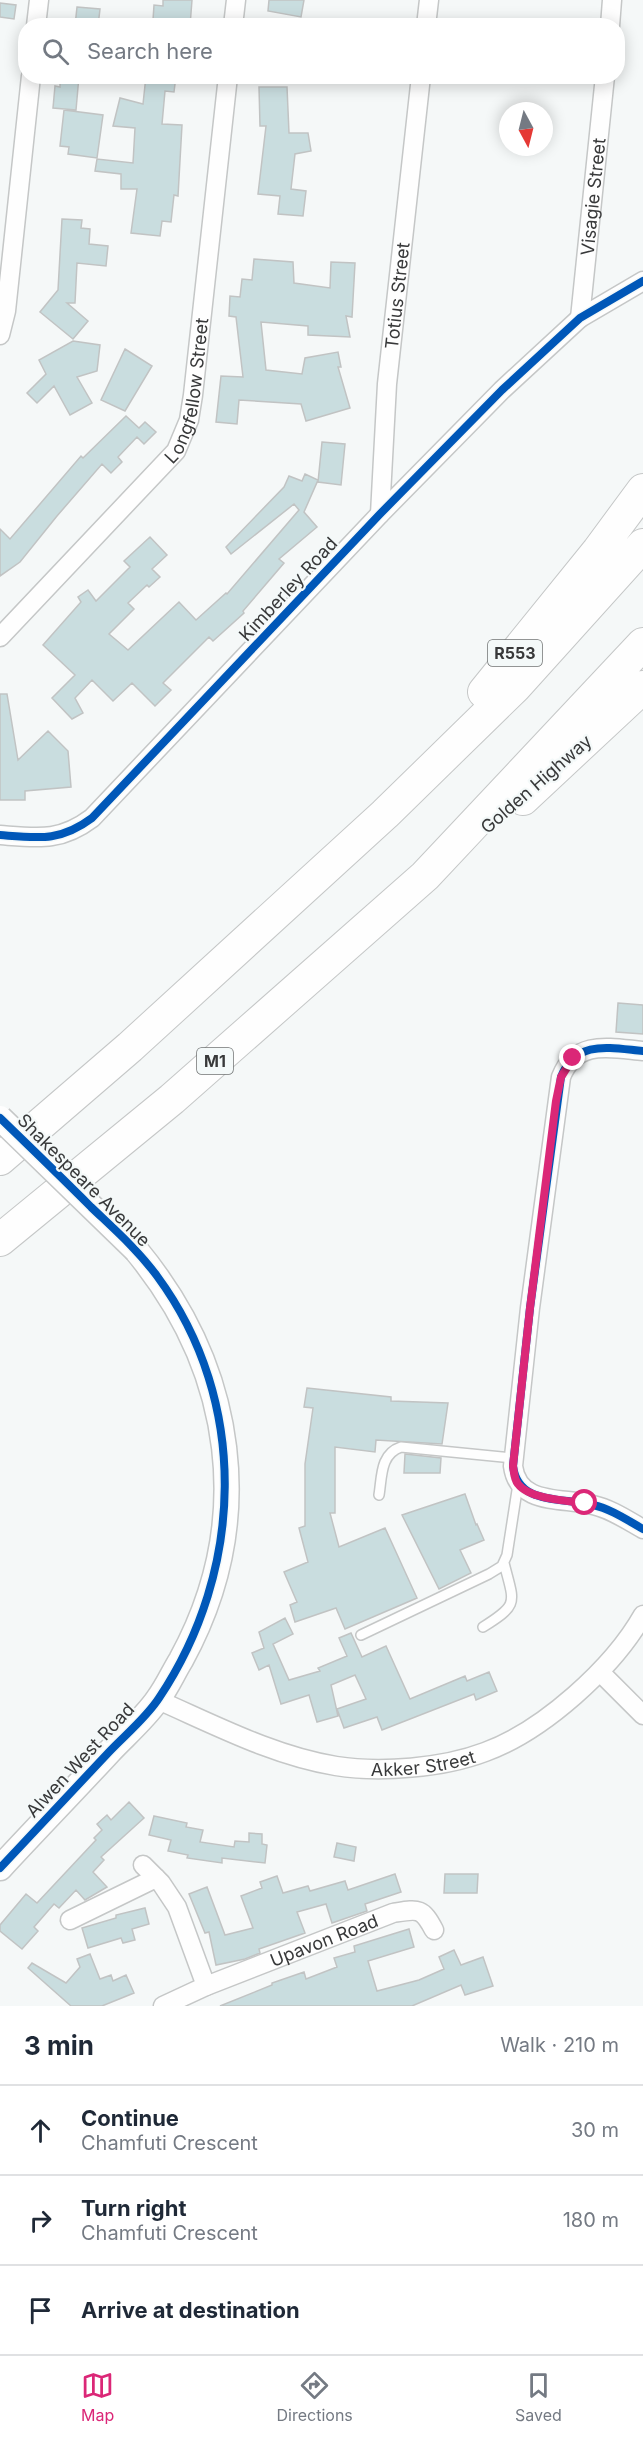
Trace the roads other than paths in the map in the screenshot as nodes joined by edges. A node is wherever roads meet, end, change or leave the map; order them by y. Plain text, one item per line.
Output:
1 (39, 0) edge
2 (236, 0) edge
3 (429, 0) edge
4 (612, 0) edge
5 (37, 18) edge
6 (234, 18) edge
7 (427, 18) edge
8 (611, 18) edge
9 (30, 84) edge
10 (227, 84) edge
11 (420, 84) edge
12 (604, 84) edge
13 (643, 281) edge
14 (580, 318) junction
15 (0, 335) edge
16 (643, 490) edge
17 (380, 514) junction
18 (643, 545) edge
19 (0, 637) edge
20 (643, 644) edge
21 (643, 687) edge
22 (385, 814) junction
23 (0, 836) edge
24 (425, 876) junction
25 (643, 1051) edge
26 (0, 1118) edge
27 (0, 1159) edge
28 (0, 1240) edge
29 (513, 1458) junction
30 (518, 1485) junction
31 (379, 1495) dead end
32 (643, 1529) edge
33 (504, 1563) junction
34 (643, 1614) edge
35 (483, 1626) dead end
36 (361, 1635) dead end
37 (600, 1672) junction
38 (158, 1700) junction
39 (643, 1715) edge
40 (143, 1865) dead end
41 (0, 1868) edge
42 (156, 1878) junction
43 (70, 1920) dead end
44 (434, 1930) dead end
45 (206, 1986) junction
46 (163, 2006) edge

1 - 5 street
2 - 6 street
3 - 7 street
4 - 8 street
9 - 15 street
10 - 19 street, Longfellow Street
11 - 17 street, Totius Street
12 - 14 street, Visagie Street
13 - 14 street, Kimberley Road
14 - 17 street, Kimberley Road
16 - 22 highway, R553
17 - 23 street, Kimberley Road
18 - 22 highway
20 - 24 highway, M1
21 - 24 highway, Golden Highway
22 - 27 highway
24 - 28 highway, M1
25 - 29 street
26 - 38 street, Shakespeare Avenue, bridge
29 - 30 street
29 - 31 lane
30 - 32 street
30 - 33 lane
33 - 35 lane
33 - 36 lane
34 - 37 street, Akker Street
37 - 38 street, Akker Street
37 - 39 street
38 - 41 street, Alwen West Road
40 - 42 street
42 - 43 street
42 - 45 street
44 - 45 street, Upavon Road
45 - 46 street, Upavon Road

